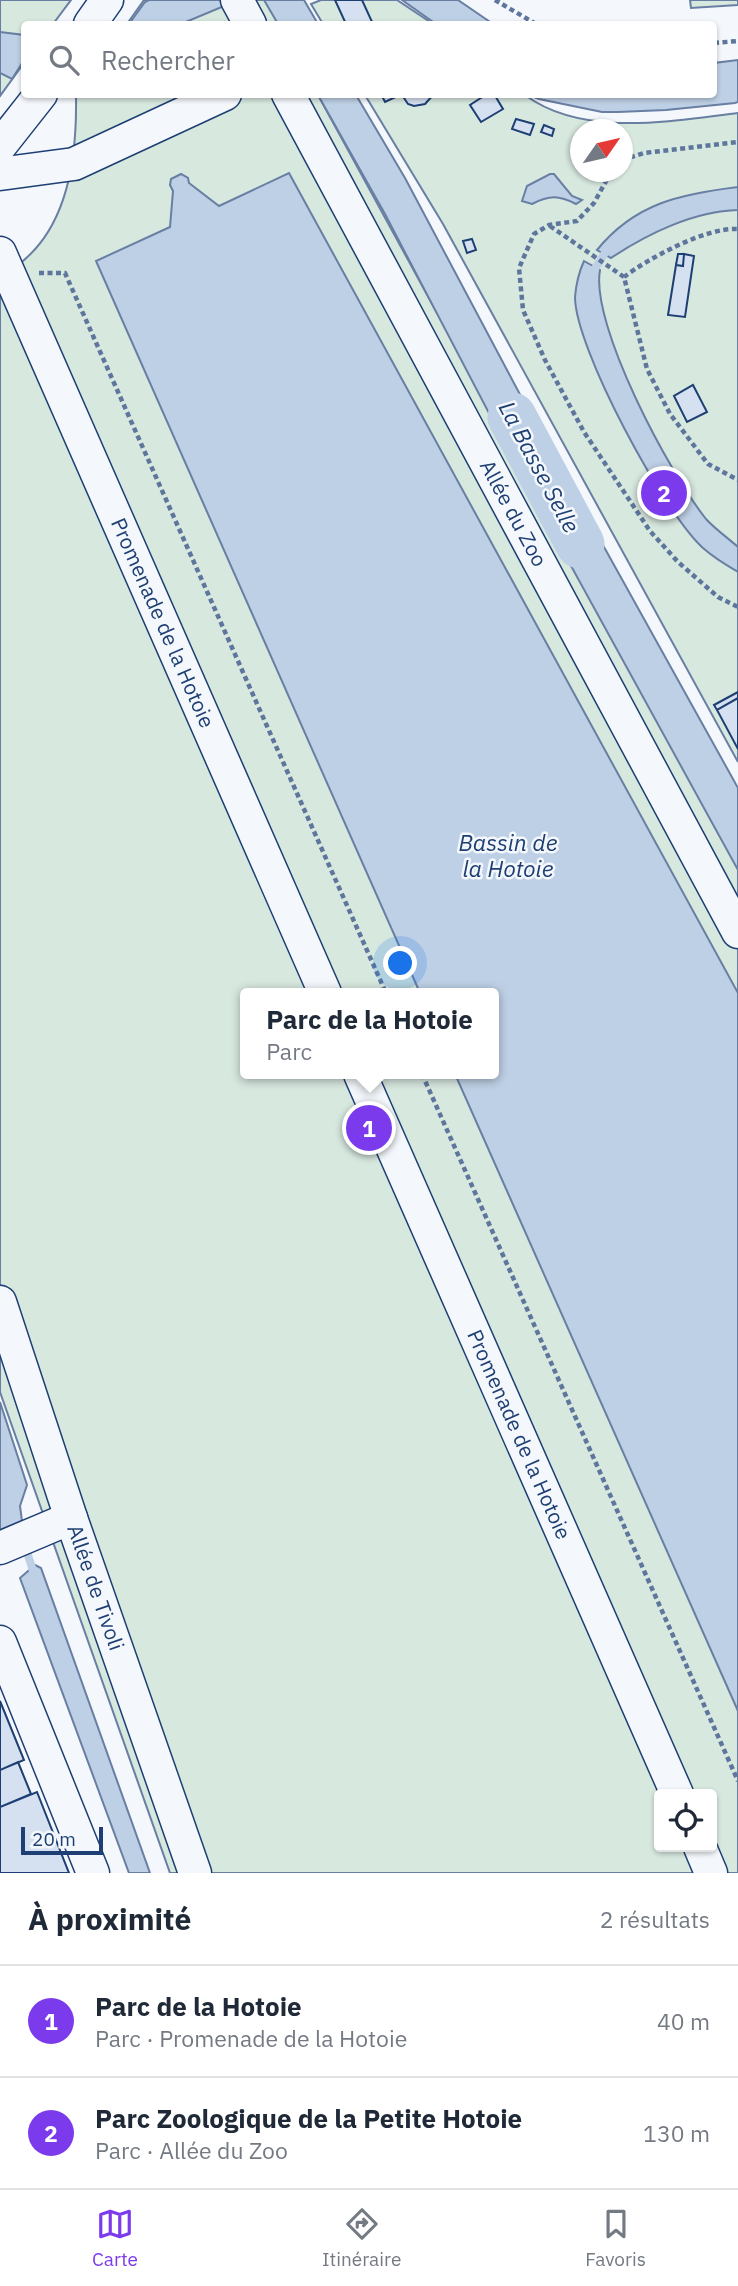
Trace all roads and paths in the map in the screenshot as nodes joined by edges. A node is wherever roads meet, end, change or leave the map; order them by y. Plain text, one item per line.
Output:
1 (107, 0) edge
2 (237, 0) edge
3 (495, 0) edge
4 (92, 21) edge
5 (248, 21) edge
6 (531, 21) edge
7 (738, 41) edge
8 (717, 43) edge
9 (38, 98) edge
10 (216, 98) edge
11 (290, 98) edge
12 (738, 142) edge
13 (0, 146) edge
14 (633, 156) edge
15 (0, 174) edge
16 (606, 182) edge
17 (549, 225) junction
18 (738, 229) edge
19 (4, 262) edge
20 (624, 277) junction
21 (738, 480) edge
22 (738, 607) edge
23 (738, 932) edge
24 (323, 988) edge
25 (384, 988) edge
26 (362, 1079) edge
27 (424, 1079) edge
28 (0, 1301) edge
29 (71, 1518) junction
30 (0, 1548) edge
31 (0, 1642) edge
32 (738, 1781) edge
33 (675, 1789) edge
34 (702, 1852) edge
35 (93, 1873) edge
36 (195, 1873) edge
37 (711, 1873) edge

1 - 4 street
2 - 5 street
3 - 6 path
7 - 8 path
9 - 13 street
10 - 15 street
11 - 23 street, Allée du Zoo
12 - 14 path
16 - 17 path
17 - 20 path
17 - 22 path
18 - 20 path
19 - 24 street, Promenade de la Hotoie
19 - 25 path
20 - 21 path
26 - 33 street, Promenade de la Hotoie
27 - 32 path
28 - 29 street, Allée de Tivoli
29 - 30 street
29 - 36 street, Allée de Tivoli
31 - 35 street
34 - 37 street

